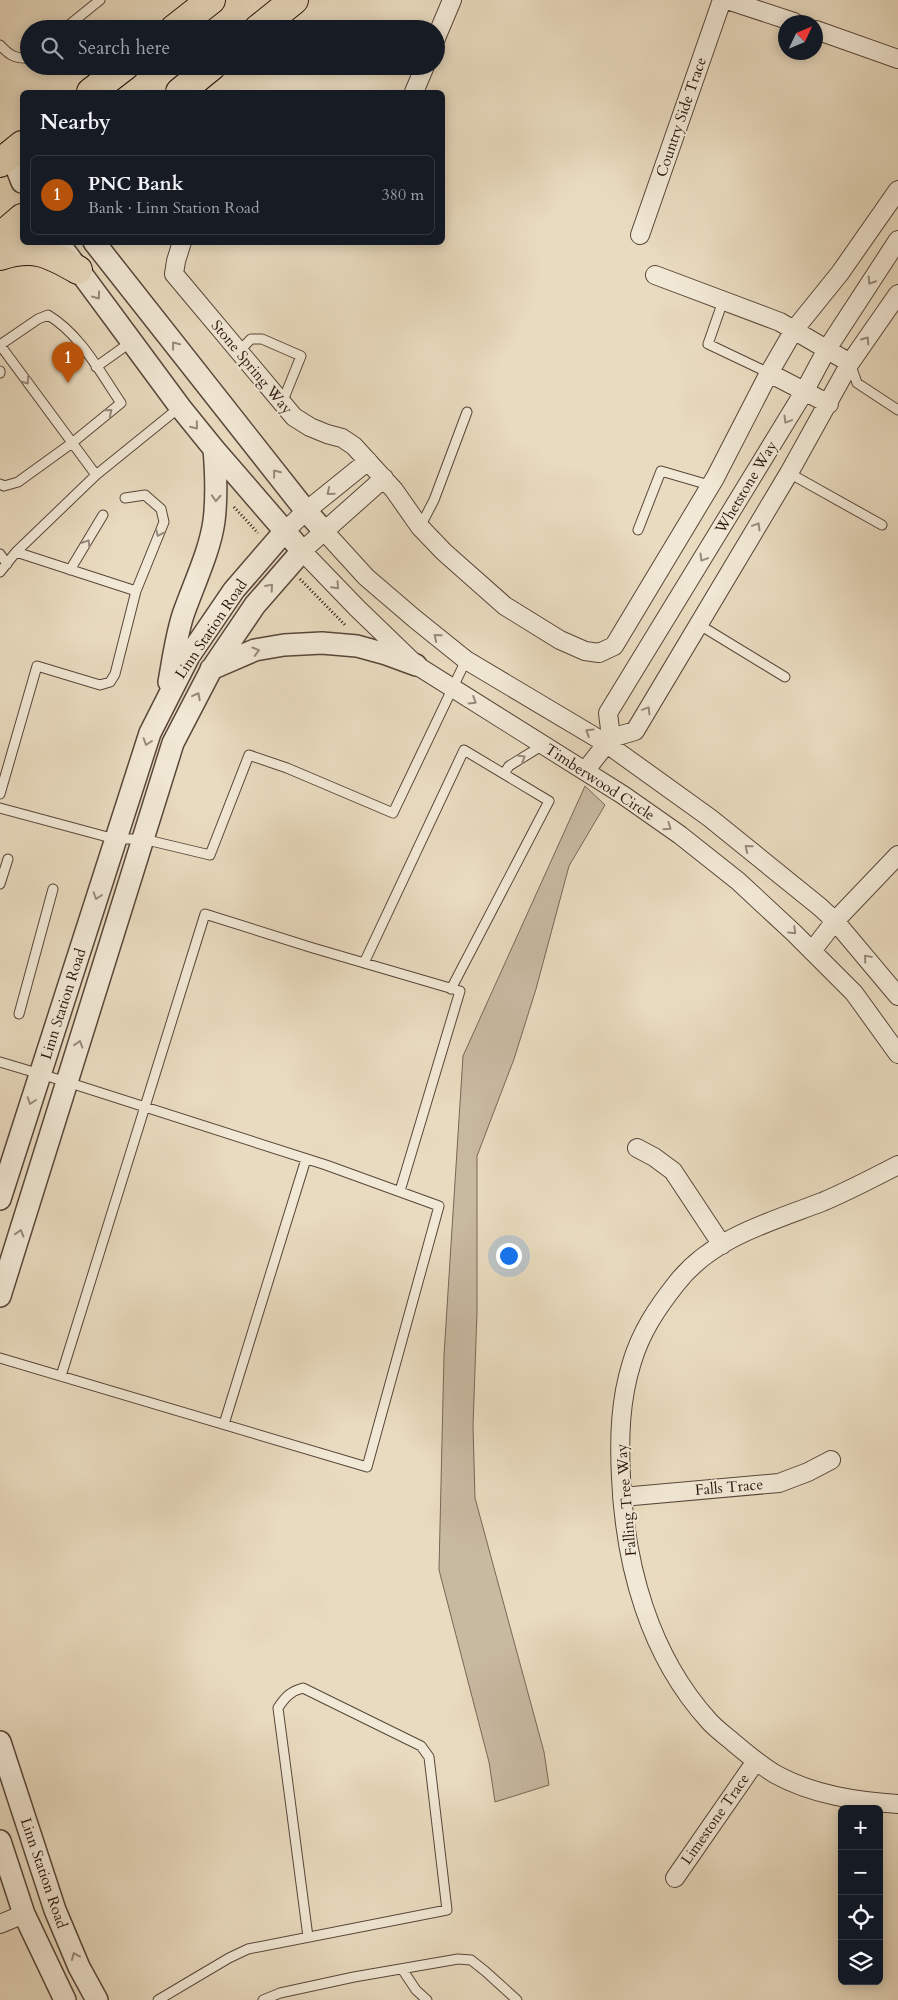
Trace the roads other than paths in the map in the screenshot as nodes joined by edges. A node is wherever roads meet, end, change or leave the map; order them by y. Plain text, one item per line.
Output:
1 (100, 0) edge
2 (211, 0) edge
3 (294, 0) edge
4 (452, 0) edge
5 (722, 0) edge
6 (727, 0) edge
7 (778, 17) edge
8 (75, 20) edge
9 (185, 20) edge
10 (269, 20) edge
11 (444, 20) edge
12 (823, 33) edge
13 (0, 45) edge
14 (20, 58) edge
15 (898, 60) edge
16 (113, 75) edge
17 (201, 75) edge
18 (421, 75) edge
19 (94, 90) edge
20 (182, 90) edge
21 (415, 90) edge
22 (11, 154) edge
23 (20, 177) edge
24 (898, 190) edge
25 (20, 220) edge
26 (640, 235) dead end
27 (0, 237) edge
28 (898, 240) edge
29 (60, 245) edge
30 (96, 245) edge
31 (181, 245) edge
32 (0, 256) edge
33 (78, 270) junction
34 (655, 275) dead end
35 (898, 294) edge
36 (723, 301) junction
37 (794, 330) junction
38 (130, 342) junction
39 (0, 345) edge
40 (827, 349) junction
41 (239, 351) junction
42 (850, 363) junction
43 (96, 367) junction
44 (769, 373) junction
45 (804, 392) junction
46 (282, 404) junction
47 (828, 404) junction
48 (180, 407) junction
49 (898, 410) edge
50 (467, 412) dead end
51 (72, 443) junction
52 (214, 449) junction
53 (368, 461) junction
54 (789, 472) junction
55 (96, 475) junction
56 (384, 478) junction
57 (0, 484) edge
58 (709, 485) junction
59 (125, 498) dead end
60 (306, 511) junction
61 (103, 515) dead end
62 (882, 525) dead end
63 (420, 527) junction
64 (638, 530) dead end
65 (285, 531) junction
66 (325, 532) junction
67 (302, 550) junction
68 (16, 552) junction
69 (0, 554) edge
70 (7, 564) junction
71 (70, 570) junction
72 (0, 572) edge
73 (136, 591) junction
74 (698, 624) junction
75 (466, 660) junction
76 (416, 665) junction
77 (211, 670) junction
78 (785, 677) dead end
79 (452, 689) junction
80 (167, 697) junction
81 (609, 741) junction
82 (544, 745) junction
83 (586, 771) junction
84 (504, 774) junction
85 (0, 794) edge
86 (0, 808) edge
87 (143, 839) junction
88 (115, 840) junction
89 (898, 855) edge
90 (8, 860) dead end
91 (0, 884) edge
92 (52, 889) dead end
93 (835, 921) junction
94 (812, 951) junction
95 (364, 963) junction
96 (450, 989) junction
97 (898, 996) edge
98 (19, 1014) dead end
99 (898, 1054) edge
100 (0, 1062) edge
101 (40, 1075) junction
102 (67, 1082) junction
103 (146, 1107) junction
104 (637, 1148) dead end
105 (306, 1159) junction
106 (898, 1165) edge
107 (400, 1191) junction
108 (0, 1199) edge
109 (722, 1245) junction
110 (0, 1296) edge
111 (0, 1358) edge
112 (61, 1376) junction
113 (224, 1424) junction
114 (831, 1460) dead end
115 (622, 1497) junction
116 (0, 1742) edge
117 (756, 1761) junction
118 (898, 1804) edge
119 (0, 1841) edge
120 (675, 1878) dead end
121 (24, 1914) junction
122 (0, 1924) edge
123 (308, 1936) junction
124 (402, 1969) junction
125 (65, 2000) edge
126 (97, 2000) edge
127 (158, 2000) edge
128 (263, 2000) edge
129 (427, 2000) edge
130 (516, 2000) edge

1 - 8 lane
2 - 9 main road
3 - 10 main road
4 - 11 street
5 - 26 street, Country Side Trace
6 - 7 street
12 - 15 street
13 - 14 lane
16 - 19 main road
17 - 20 main road
18 - 21 street
22 - 23 street
24 - 37 street, Stone Spring Way
25 - 27 main road
28 -> 40 street, Whetstone Way
29 - 33 street
60 -> 30 street
31 - 41 street, Stone Spring Way
32 - 33 main road
33 -> 38 street
34 - 36 street
42 -> 35 street, Whetstone Way
36 - 37 street
36 - 44 lane
37 - 40 street
37 - 44 street, Stone Spring Way
38 - 43 lane
38 - 48 street
39 - 43 lane
39 -> 51 lane
40 - 42 street
40 - 45 street, Whetstone Way
41 - 46 street, Stone Spring Way
41 - 46 lane
42 - 47 street, Whetstone Way
42 - 49 lane
51 -> 43 lane
44 - 45 street
44 - 58 street, Stone Spring Way
45 - 47 street
45 -> 81 street, Whetstone Way
46 - 53 street, Stone Spring Way
47 - 54 street, Whetstone Way
48 -> 52 street
48 - 55 lane
50 - 63 lane
51 - 55 lane
51 - 57 lane
52 - 65 street
52 -> 80 street
53 - 56 street, Stone Spring Way
53 -> 60 street
54 - 62 lane
74 -> 54 street, Whetstone Way
55 - 68 lane
56 - 63 street, Stone Spring Way
56 - 66 street
58 - 63 street, Stone Spring Way
58 - 64 lane
59 -> 73 lane
60 - 65 street
60 - 66 street
71 -> 61 lane
65 - 67 street, Timberwood Circle
65 - 80 street, Linn Station Road
66 - 67 street
75 -> 66 street
67 -> 76 street, Timberwood Circle
77 -> 67 street, Linn Station Road
68 - 70 lane
68 - 71 lane
69 - 70 lane
70 - 72 lane
71 - 73 lane
73 - 85 lane
74 - 78 lane
81 -> 74 street, Whetstone Way
75 - 79 lane
81 -> 75 street
77 -> 76 street
76 - 79 street, Timberwood Circle
87 -> 77 street, Linn Station Road
79 -> 82 street, Timberwood Circle
79 - 87 lane
80 -> 88 street, Linn Station Road
81 - 83 street
93 -> 81 street
82 - 83 street, Timberwood Circle
84 -> 82 lane
83 -> 94 street, Timberwood Circle
84 - 95 lane
84 - 96 lane
86 - 88 lane
87 - 88 lane
102 -> 87 street, Linn Station Road
88 -> 101 street, Linn Station Road
89 - 93 street
90 - 91 lane
92 - 98 lane
93 - 94 street
97 -> 93 street
94 - 99 street, Timberwood Circle
95 - 96 lane
95 - 103 lane
96 - 107 lane
100 - 101 lane
101 - 102 lane
101 -> 108 street, Linn Station Road
102 - 103 lane
110 -> 102 street, Linn Station Road
103 - 105 lane
103 - 112 lane
104 - 109 street
105 - 107 lane
105 - 113 lane
106 - 109 street, Falling Tree Way
107 - 113 lane
109 - 115 street, Falling Tree Way
111 - 112 lane
112 - 113 lane
114 - 115 street, Falls Trace
115 - 117 street, Falling Tree Way
126 -> 116 street, Linn Station Road
117 - 118 street, Falling Tree Way
117 - 120 street, Limestone Trace
119 - 121 street, Linn Station Road
121 - 122 street
121 - 125 street, Linn Station Road
123 - 123 lane
123 - 127 lane
124 - 128 lane
124 - 129 lane
124 - 130 lane

